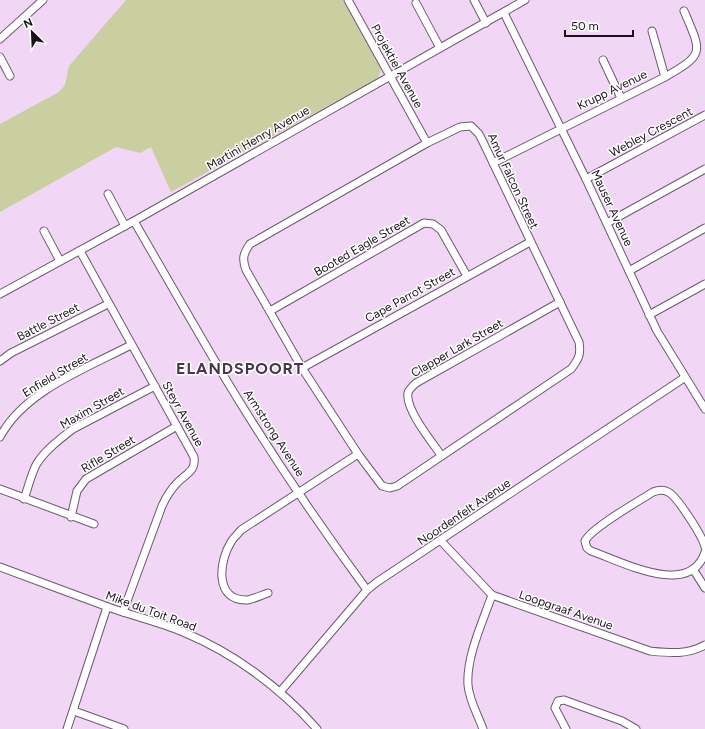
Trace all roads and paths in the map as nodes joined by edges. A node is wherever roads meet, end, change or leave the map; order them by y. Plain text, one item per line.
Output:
1 (43, 0) edge
2 (348, 0) edge
3 (474, 0) edge
4 (526, 0) edge
5 (416, 3) dead end
6 (684, 11) dead end
7 (504, 13) junction
8 (486, 23) junction
9 (652, 31) dead end
10 (0, 39) edge
11 (440, 48) junction
12 (0, 57) edge
13 (603, 60) dead end
14 (10, 76) dead end
15 (389, 76) junction
16 (665, 77) junction
17 (621, 98) junction
18 (705, 115) edge
19 (561, 128) junction
20 (427, 143) junction
21 (493, 162) junction
22 (705, 169) edge
23 (586, 179) junction
24 (108, 194) dead end
25 (134, 221) junction
26 (607, 223) junction
27 (125, 226) junction
28 (705, 228) edge
29 (44, 231) dead end
30 (530, 242) junction
31 (80, 250) junction
32 (60, 261) junction
33 (629, 271) junction
34 (467, 276) junction
35 (705, 284) edge
36 (0, 294) edge
37 (560, 302) junction
38 (108, 304) junction
39 (270, 311) junction
40 (649, 315) junction
41 (132, 345) junction
42 (0, 361) edge
43 (302, 368) junction
44 (684, 378) junction
45 (155, 386) junction
46 (705, 409) edge
47 (176, 426) junction
48 (0, 437) edge
49 (358, 454) junction
50 (441, 455) junction
51 (0, 489) edge
52 (299, 493) junction
53 (24, 499) junction
54 (71, 517) junction
55 (94, 524) dead end
56 (441, 541) junction
57 (705, 547) edge
58 (705, 552) edge
59 (0, 567) edge
60 (693, 569) junction
61 (705, 588) edge
62 (367, 590) junction
63 (268, 593) dead end
64 (492, 595) junction
65 (107, 607) junction
66 (123, 612) junction
67 (705, 645) edge
68 (280, 692) junction
69 (74, 711) junction
70 (67, 729) edge
71 (124, 729) edge
72 (317, 729) edge
73 (483, 729) edge
74 (566, 729) edge
75 (636, 729) edge

1 - 10 street
2 - 15 street, Projektiel Avenue
3 - 8 street
4 - 7 street, Martini Henry Avenue
5 - 11 street
6 - 16 street, Krupp Avenue
7 - 8 street, Martini Henry Avenue
7 - 19 street, Mauser Avenue
8 - 11 street, Martini Henry Avenue
9 - 16 street
11 - 15 street, Martini Henry Avenue
12 - 14 street
13 - 17 street
15 - 20 street, Projektiel Avenue
15 - 25 street, Martini Henry Avenue
16 - 17 street, Krupp Avenue
17 - 19 street, Krupp Avenue
18 - 23 street, Webley Crescent
19 - 21 street, Krupp Avenue
19 - 23 street, Mauser Avenue
20 - 21 street, Amur Falcon Street
20 - 39 street, Amur Falcon Street
21 - 30 street, Amur Falcon Street
22 - 26 street
23 - 26 street, Mauser Avenue
24 - 27 street
25 - 27 street, Martini Henry Avenue
25 - 52 street, Armstrong Avenue
26 - 33 street, Mauser Avenue
27 - 31 street, Martini Henry Avenue
28 - 33 street
29 - 32 street
30 - 34 street, Cape Parrot Street
30 - 37 street, Amur Falcon Street
31 - 32 street, Martini Henry Avenue
31 - 38 street, Steyr Avenue
32 - 36 street, Martini Henry Avenue
33 - 40 street, Mauser Avenue
34 - 39 street, Booted Eagle Street
34 - 43 street, Cape Parrot Street
35 - 40 street
37 - 50 street, Amur Falcon Street
37 - 50 street, Clapper Lark Street
38 - 41 street, Steyr Avenue
38 - 42 street, Battle Street
39 - 43 street, Amur Falcon Street
40 - 44 street, Mauser Avenue
41 - 45 street, Steyr Avenue
41 - 48 street, Enfield Street
43 - 49 street, Amur Falcon Street
44 - 46 street, Mauser Avenue
44 - 56 street, Noordenfelt Avenue
45 - 47 street, Steyr Avenue
45 - 53 street, Maxim Street
47 - 54 street, Rifle Street
47 - 66 street, Steyr Avenue
49 - 50 street, Amur Falcon Street
49 - 52 street
51 - 53 street
52 - 62 street, Armstrong Avenue
52 - 63 street
53 - 54 street
54 - 55 street
56 - 62 street, Noordenfelt Avenue
56 - 64 street, Loopgraaf Avenue
57 - 60 street
58 - 60 street
59 - 65 street, Mike du Toit Road
60 - 61 street
62 - 68 street, Noordenfelt Avenue
64 - 67 street, Loopgraaf Avenue
64 - 73 street
65 - 66 street, Mike du Toit Road
65 - 69 street
66 - 68 street, Mike du Toit Road
68 - 72 street, Mike du Toit Road
69 - 70 street
69 - 71 street
74 - 75 street

